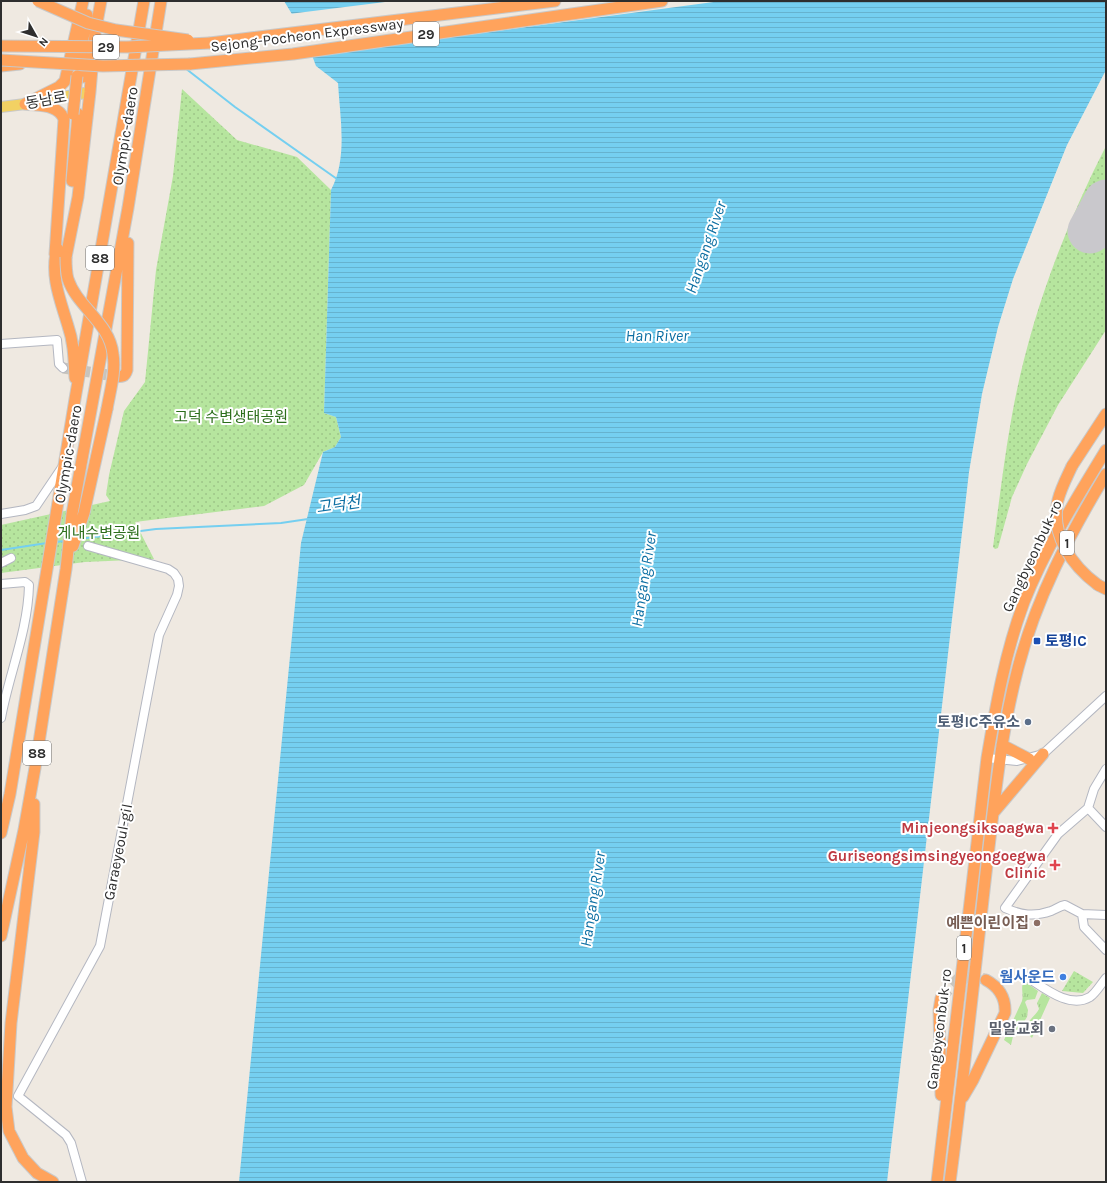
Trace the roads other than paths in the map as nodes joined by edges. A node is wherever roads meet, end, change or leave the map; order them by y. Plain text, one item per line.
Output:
1 (38, 1) edge
2 (83, 1) edge
3 (89, 1) edge
4 (95, 1) edge
5 (101, 1) edge
6 (144, 1) edge
7 (161, 1) edge
8 (555, 1) edge
9 (662, 1) edge
10 (210, 44) junction
11 (1, 46) edge
12 (1, 60) edge
13 (43, 62) junction
14 (1, 66) edge
15 (80, 76) junction
16 (90, 92) junction
17 (25, 104) junction
18 (1, 107) edge
19 (128, 208) junction
20 (60, 256) junction
21 (1, 344) edge
22 (63, 368) dead end
23 (115, 376) dead end
24 (75, 399) junction
25 (1106, 414) edge
26 (1106, 450) edge
27 (66, 462) junction
28 (1106, 474) edge
29 (1, 514) edge
30 (88, 546) dead end
31 (11, 558) dead end
32 (1, 563) edge
33 (66, 569) junction
34 (1, 584) edge
35 (1102, 587) edge
36 (1106, 696) edge
37 (1, 718) edge
38 (1002, 746) junction
39 (1043, 754) junction
40 (987, 758) junction
41 (1000, 759) junction
42 (1029, 759) junction
43 (35, 768) junction
44 (1106, 769) edge
45 (1088, 808) junction
46 (994, 812) junction
47 (1106, 827) edge
48 (1, 833) edge
49 (1082, 914) junction
50 (1106, 915) edge
51 (1, 936) edge
52 (1106, 950) edge
53 (1022, 974) dead end
54 (1106, 978) edge
55 (986, 980) tunnel mouth
56 (941, 998) tunnel mouth
57 (961, 1099) junction
58 (942, 1138) junction
59 (52, 1182) edge
60 (82, 1182) edge
61 (937, 1182) edge
62 (950, 1182) edge

1 - 10 highway, bridge
2 - 17 highway
3 - 15 highway
4 - 15 highway
5 - 16 highway
6 - 24 highway, Olympic-daero / 88
7 - 19 highway, Olympic-daero / 88
8 - 10 highway, Sejong-Pocheon Expressway / 29
9 - 13 highway, Sejong-Pocheon Expressway / 29, bridge
10 - 11 highway, Sejong-Pocheon Expressway / 29, bridge
12 - 13 highway, Sejong-Pocheon Expressway / 29, bridge
13 - 14 highway, bridge
15 - 20 highway
16 - 17 main road, 동남로
16 - 20 highway
17 - 18 main road, 동남로
17 - 20 highway
19 - 23 highway
19 - 33 highway, Olympic-daero / 88
20 - 24 highway
20 - 33 highway, bridge
21 - 22 street
24 - 27 highway, Olympic-daero / 88
25 - 35 highway, bridge
26 - 40 highway, Gangbyeonbuk-ro / 1
27 - 29 street
27 - 48 highway, Olympic-daero / 88
28 - 38 highway, Gangbyeonbuk-ro / 1
30 - 60 street, Garaeyeoul-gil
31 - 32 street
33 - 43 highway, Olympic-daero / 88
34 - 37 street
36 - 39 street
38 - 41 highway, Gangbyeonbuk-ro / 1
38 - 42 highway
39 - 42 street
39 - 46 highway
40 - 41 street
40 - 58 highway, Gangbyeonbuk-ro / 1
41 - 42 street
41 - 46 highway, Gangbyeonbuk-ro / 1
43 - 51 highway, Olympic-daero / 88
43 - 59 highway
44 - 45 street
45 - 47 street
45 - 49 street
46 - 57 highway, Gangbyeonbuk-ro / 1
49 - 50 street
49 - 52 street
53 - 54 street
55 - 57 highway
56 - 58 highway
57 - 62 highway, Gangbyeonbuk-ro / 1
58 - 61 highway, Gangbyeonbuk-ro / 1

